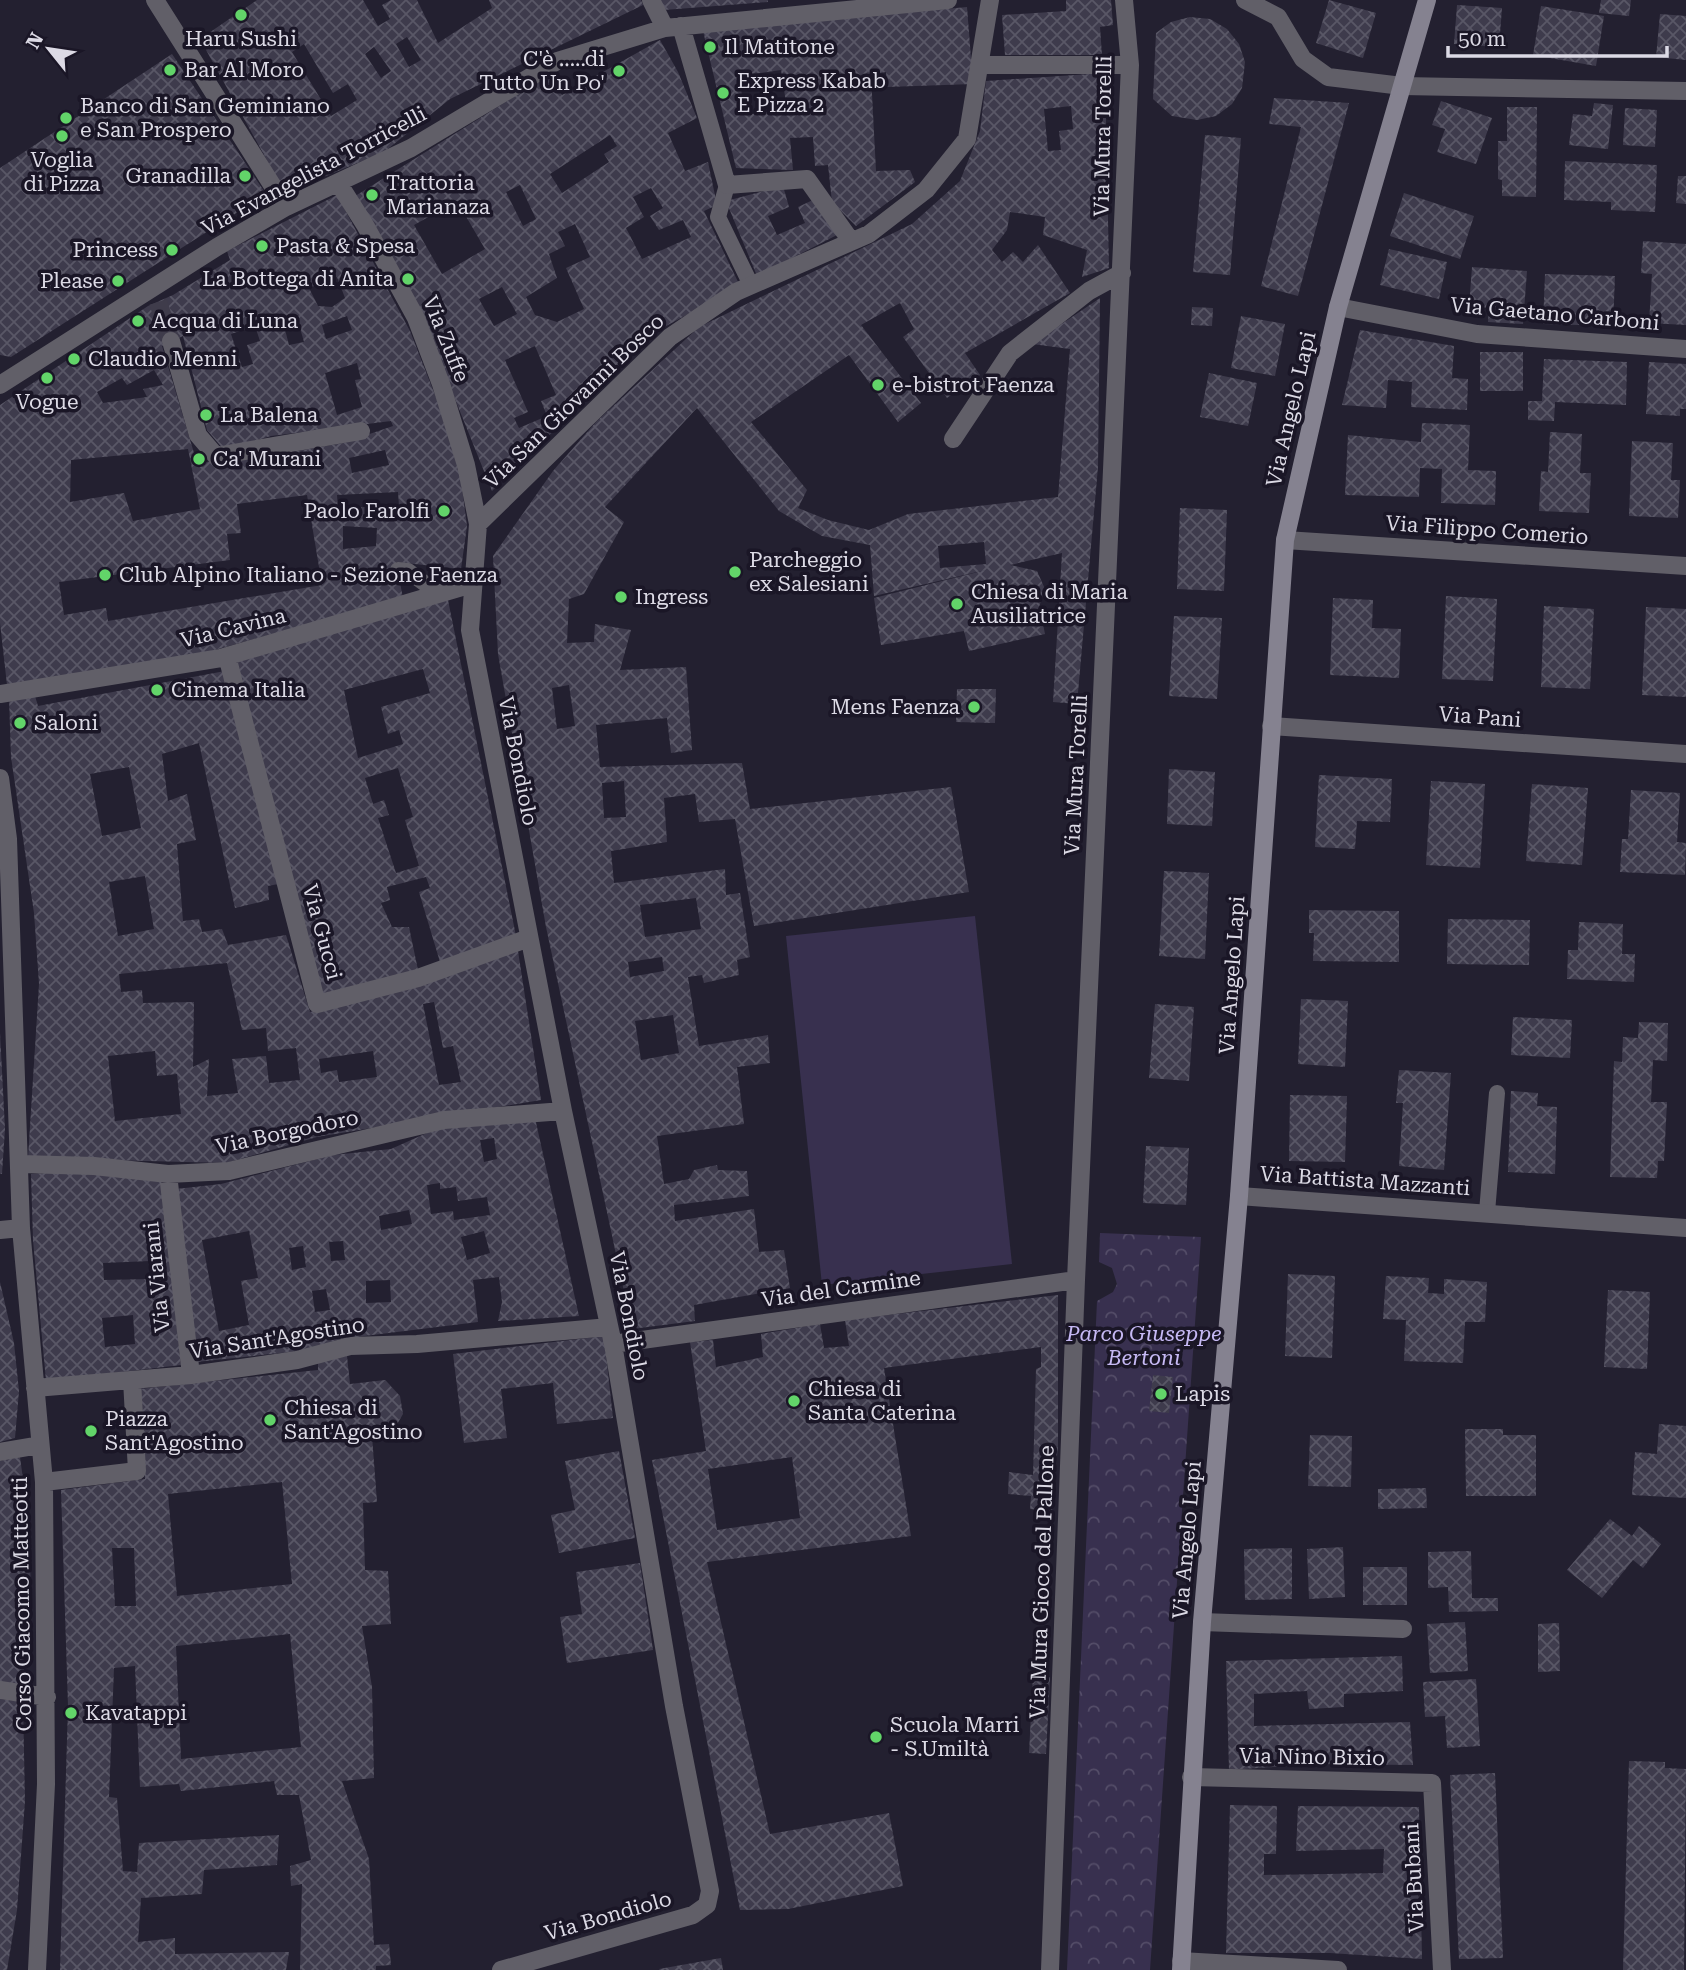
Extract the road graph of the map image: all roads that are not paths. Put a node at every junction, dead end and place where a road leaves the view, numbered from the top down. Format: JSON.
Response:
{"nodes":[{"id":1,"x":155,"y":0,"type":"edge"},
{"id":2,"x":651,"y":0,"type":"edge"},
{"id":3,"x":948,"y":0,"type":"edge"},
{"id":4,"x":990,"y":0,"type":"edge"},
{"id":5,"x":1124,"y":0,"type":"edge"},
{"id":6,"x":1245,"y":0,"type":"edge"},
{"id":7,"x":1427,"y":0,"type":"edge"},
{"id":8,"x":673,"y":27,"type":"junction"},
{"id":9,"x":980,"y":65,"type":"junction"},
{"id":10,"x":1129,"y":65,"type":"junction"},
{"id":11,"x":1402,"y":86,"type":"junction"},
{"id":12,"x":1686,"y":91,"type":"edge"},
{"id":13,"x":339,"y":184,"type":"junction"},
{"id":14,"x":727,"y":185,"type":"junction"},
{"id":15,"x":286,"y":207,"type":"junction"},
{"id":16,"x":851,"y":241,"type":"junction"},
{"id":17,"x":1122,"y":273,"type":"junction"},
{"id":18,"x":751,"y":285,"type":"junction"},
{"id":19,"x":1338,"y":307,"type":"junction"},
{"id":20,"x":171,"y":341,"type":"tunnel mouth"},
{"id":21,"x":1686,"y":349,"type":"edge"},
{"id":22,"x":0,"y":385,"type":"edge"},
{"id":23,"x":361,"y":431,"type":"dead end"},
{"id":24,"x":953,"y":439,"type":"dead end"},
{"id":25,"x":478,"y":524,"type":"junction"},
{"id":26,"x":1285,"y":540,"type":"junction"},
{"id":27,"x":1686,"y":566,"type":"edge"},
{"id":28,"x":398,"y":570,"type":"dead end"},
{"id":29,"x":472,"y":584,"type":"junction"},
{"id":30,"x":439,"y":594,"type":"junction"},
{"id":31,"x":227,"y":656,"type":"junction"},
{"id":32,"x":0,"y":694,"type":"edge"},
{"id":33,"x":1271,"y":726,"type":"junction"},
{"id":34,"x":1686,"y":754,"type":"edge"},
{"id":35,"x":0,"y":778,"type":"edge"},
{"id":36,"x":529,"y":938,"type":"junction"},
{"id":37,"x":6,"y":951,"type":"edge"},
{"id":38,"x":1497,"y":1093,"type":"dead end"},
{"id":39,"x":563,"y":1111,"type":"junction"},
{"id":40,"x":20,"y":1164,"type":"junction"},
{"id":41,"x":168,"y":1174,"type":"junction"},
{"id":42,"x":1240,"y":1196,"type":"junction"},
{"id":43,"x":1487,"y":1212,"type":"junction"},
{"id":44,"x":22,"y":1228,"type":"junction"},
{"id":45,"x":1686,"y":1228,"type":"edge"},
{"id":46,"x":0,"y":1230,"type":"edge"},
{"id":47,"x":1076,"y":1280,"type":"junction"},
{"id":48,"x":611,"y":1336,"type":"junction"},
{"id":49,"x":191,"y":1375,"type":"junction"},
{"id":50,"x":132,"y":1380,"type":"junction"},
{"id":51,"x":35,"y":1388,"type":"junction"},
{"id":52,"x":40,"y":1445,"type":"junction"},
{"id":53,"x":0,"y":1452,"type":"edge"},
{"id":54,"x":44,"y":1482,"type":"junction"},
{"id":55,"x":1202,"y":1622,"type":"junction"},
{"id":56,"x":1403,"y":1629,"type":"dead end"},
{"id":57,"x":0,"y":1690,"type":"edge"},
{"id":58,"x":47,"y":1697,"type":"junction"},
{"id":59,"x":1191,"y":1777,"type":"junction"},
{"id":60,"x":1432,"y":1783,"type":"joint"},
{"id":61,"x":1181,"y":1965,"type":"edge"},
{"id":62,"x":37,"y":1970,"type":"edge"},
{"id":63,"x":501,"y":1970,"type":"edge"},
{"id":64,"x":1050,"y":1970,"type":"edge"},
{"id":65,"x":1338,"y":1970,"type":"edge"},
{"id":66,"x":1442,"y":1970,"type":"edge"}],
"edges":[{"from":1,"to":15,"type":"street"},
{"from":2,"to":8,"type":"street"},
{"from":3,"to":8,"type":"street","name":"Via Evangelista Torricelli"},
{"from":4,"to":9,"type":"street","name":"Via San Giovanni Bosco"},
{"from":5,"to":10,"type":"street","name":"Via Mura Torelli"},
{"from":6,"to":11,"type":"street"},
{"from":7,"to":11,"type":"street","name":"Via Angelo Lapi"},
{"from":8,"to":13,"type":"street","name":"Via Evangelista Torricelli"},
{"from":8,"to":14,"type":"street"},
{"from":9,"to":10,"type":"street"},
{"from":9,"to":16,"type":"street","name":"Via San Giovanni Bosco"},
{"from":10,"to":17,"type":"street","name":"Via Mura Torelli"},
{"from":11,"to":12,"type":"street"},
{"from":11,"to":19,"type":"street","name":"Via Angelo Lapi"},
{"from":13,"to":15,"type":"street","name":"Via Evangelista Torricelli"},
{"from":13,"to":25,"type":"street","name":"Via Zuffe"},
{"from":14,"to":16,"type":"street"},
{"from":14,"to":18,"type":"lane"},
{"from":15,"to":22,"type":"street","name":"Via Evangelista Torricelli"},
{"from":16,"to":18,"type":"street","name":"Via San Giovanni Bosco"},
{"from":17,"to":24,"type":"street"},
{"from":17,"to":47,"type":"street","name":"Via Mura Torelli"},
{"from":18,"to":25,"type":"street","name":"Via San Giovanni Bosco"},
{"from":19,"to":21,"type":"street","name":"Via Gaetano Carboni"},
{"from":19,"to":26,"type":"street","name":"Via Angelo Lapi"},
{"from":20,"to":23,"type":"street"},
{"from":25,"to":29,"type":"street","name":"Via Bondiolo"},
{"from":26,"to":27,"type":"street","name":"Via Filippo Comerio"},
{"from":26,"to":33,"type":"street","name":"Via Angelo Lapi"},
{"from":28,"to":30,"type":"lane"},
{"from":29,"to":30,"type":"street","name":"Via Cavina"},
{"from":29,"to":36,"type":"street","name":"Via Bondiolo"},
{"from":30,"to":31,"type":"street","name":"Via Cavina"},
{"from":31,"to":32,"type":"street","name":"Via Cavina"},
{"from":31,"to":36,"type":"street","name":"Via Gucci"},
{"from":33,"to":34,"type":"street","name":"Via Pani"},
{"from":33,"to":42,"type":"street","name":"Via Angelo Lapi"},
{"from":35,"to":37,"type":"street","name":"Corso Giacomo Matteotti"},
{"from":36,"to":39,"type":"street","name":"Via Bondiolo"},
{"from":37,"to":40,"type":"street","name":"Corso Giacomo Matteotti"},
{"from":38,"to":43,"type":"lane","name":"Via Battista Mazzanti"},
{"from":39,"to":41,"type":"street","name":"Via Borgodoro"},
{"from":39,"to":48,"type":"street","name":"Via Bondiolo"},
{"from":40,"to":41,"type":"street","name":"Via Borgodoro"},
{"from":40,"to":44,"type":"street","name":"Corso Giacomo Matteotti"},
{"from":41,"to":49,"type":"street","name":"Via Viarani"},
{"from":42,"to":43,"type":"street","name":"Via Battista Mazzanti"},
{"from":42,"to":55,"type":"street","name":"Via Angelo Lapi"},
{"from":43,"to":45,"type":"street","name":"Via Battista Mazzanti"},
{"from":44,"to":46,"type":"street"},
{"from":44,"to":51,"type":"street","name":"Corso Giacomo Matteotti"},
{"from":47,"to":48,"type":"street","name":"Via del Carmine"},
{"from":47,"to":64,"type":"street","name":"Via Mura Gioco del Pallone"},
{"from":48,"to":49,"type":"street","name":"Via Sant'Agostino"},
{"from":48,"to":63,"type":"street","name":"Via Bondiolo"},
{"from":49,"to":50,"type":"street","name":"Via Sant'Agostino"},
{"from":50,"to":51,"type":"street","name":"Via Sant'Agostino"},
{"from":50,"to":54,"type":"street"},
{"from":51,"to":52,"type":"street","name":"Corso Giacomo Matteotti"},
{"from":52,"to":53,"type":"street"},
{"from":52,"to":54,"type":"street","name":"Corso Giacomo Matteotti"},
{"from":54,"to":58,"type":"street","name":"Corso Giacomo Matteotti"},
{"from":55,"to":56,"type":"street"},
{"from":55,"to":59,"type":"street","name":"Via Angelo Lapi"},
{"from":57,"to":58,"type":"street"},
{"from":58,"to":62,"type":"street","name":"Corso Giacomo Matteotti"},
{"from":59,"to":60,"type":"street","name":"Via Nino Bixio"},
{"from":59,"to":61,"type":"street","name":"Via Angelo Lapi"},
{"from":60,"to":66,"type":"street","name":"Via Bubani"},
{"from":61,"to":65,"type":"street"}]}
